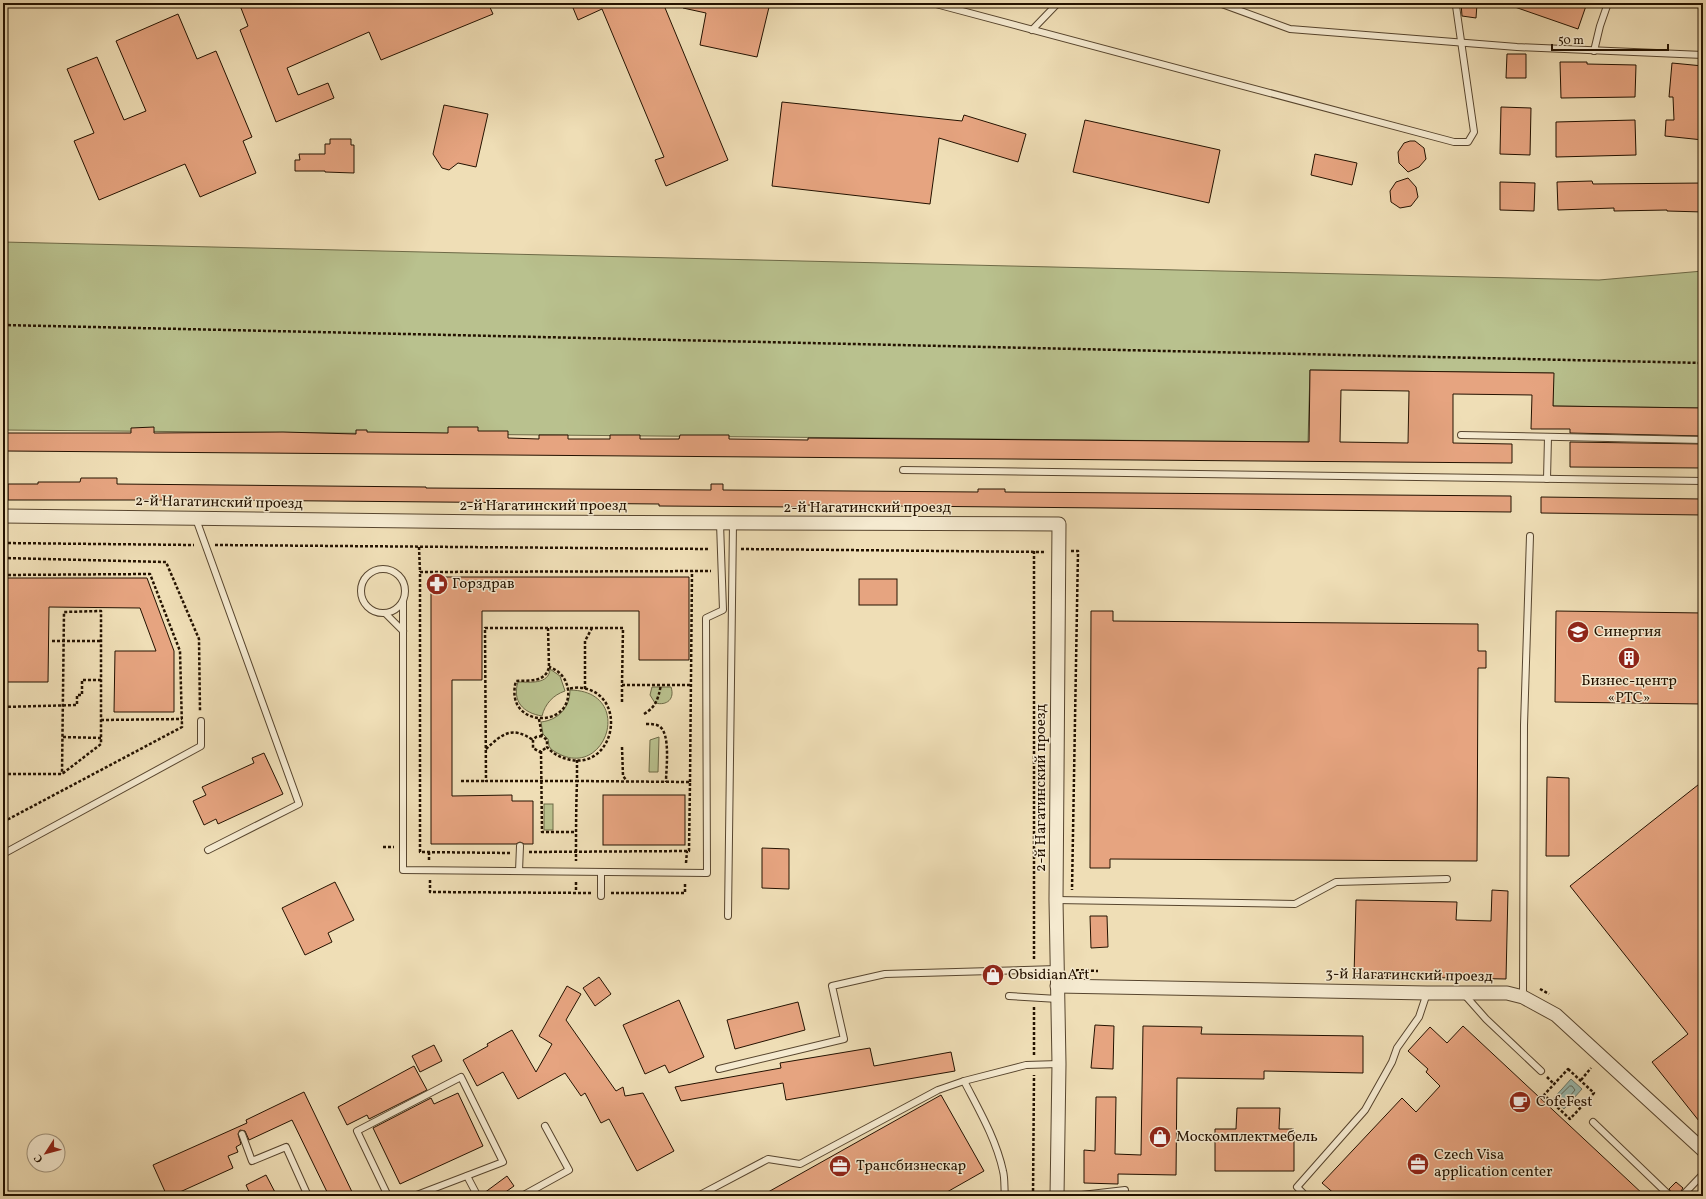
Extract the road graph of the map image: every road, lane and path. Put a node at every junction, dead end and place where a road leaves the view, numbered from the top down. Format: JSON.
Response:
{"nodes":[{"id":1,"x":932,"y":3,"type":"edge"},
{"id":2,"x":1058,"y":3,"type":"edge"},
{"id":3,"x":1220,"y":3,"type":"edge"},
{"id":4,"x":1608,"y":3,"type":"edge"},
{"id":5,"x":1456,"y":6,"type":"dead end"},
{"id":6,"x":1032,"y":30,"type":"junction"},
{"id":7,"x":1461,"y":42,"type":"junction"},
{"id":8,"x":1594,"y":50,"type":"junction"},
{"id":9,"x":1703,"y":55,"type":"edge"},
{"id":10,"x":3,"y":325,"type":"edge"},
{"id":11,"x":1703,"y":363,"type":"edge"},
{"id":12,"x":1461,"y":435,"type":"dead end"},
{"id":13,"x":1548,"y":437,"type":"junction"},
{"id":14,"x":1703,"y":440,"type":"edge"},
{"id":15,"x":904,"y":470,"type":"dead end"},
{"id":16,"x":1547,"y":478,"type":"junction"},
{"id":17,"x":1703,"y":481,"type":"edge"},
{"id":18,"x":3,"y":516,"type":"edge"},
{"id":19,"x":196,"y":519,"type":"junction"},
{"id":20,"x":720,"y":523,"type":"junction"},
{"id":21,"x":734,"y":523,"type":"junction"},
{"id":22,"x":1530,"y":536,"type":"dead end"},
{"id":23,"x":3,"y":544,"type":"edge"},
{"id":24,"x":205,"y":545,"type":"junction"},
{"id":25,"x":419,"y":547,"type":"junction"},
{"id":26,"x":721,"y":549,"type":"junction"},
{"id":27,"x":733,"y":549,"type":"junction"},
{"id":28,"x":1034,"y":551,"type":"junction"},
{"id":29,"x":1059,"y":552,"type":"junction"},
{"id":30,"x":3,"y":558,"type":"edge"},
{"id":31,"x":722,"y":570,"type":"junction"},
{"id":32,"x":692,"y":571,"type":"junction"},
{"id":33,"x":420,"y":572,"type":"junction"},
{"id":34,"x":3,"y":575,"type":"edge"},
{"id":35,"x":403,"y":602,"type":"junction"},
{"id":36,"x":386,"y":614,"type":"junction"},
{"id":37,"x":548,"y":628,"type":"junction"},
{"id":38,"x":592,"y":628,"type":"junction"},
{"id":39,"x":403,"y":631,"type":"junction"},
{"id":40,"x":52,"y":641,"type":"dead end"},
{"id":41,"x":64,"y":641,"type":"junction"},
{"id":42,"x":101,"y":641,"type":"junction"},
{"id":43,"x":549,"y":666,"type":"junction"},
{"id":44,"x":101,"y":680,"type":"junction"},
{"id":45,"x":622,"y":685,"type":"junction"},
{"id":46,"x":662,"y":685,"type":"junction"},
{"id":47,"x":691,"y":685,"type":"junction"},
{"id":48,"x":568,"y":689,"type":"junction"},
{"id":49,"x":585,"y":689,"type":"junction"},
{"id":50,"x":622,"y":702,"type":"dead end"},
{"id":51,"x":63,"y":706,"type":"junction"},
{"id":52,"x":3,"y":707,"type":"edge"},
{"id":53,"x":644,"y":714,"type":"dead end"},
{"id":54,"x":182,"y":719,"type":"junction"},
{"id":55,"x":539,"y":719,"type":"junction"},
{"id":56,"x":101,"y":720,"type":"junction"},
{"id":57,"x":201,"y":722,"type":"joint"},
{"id":58,"x":646,"y":724,"type":"dead end"},
{"id":59,"x":542,"y":736,"type":"junction"},
{"id":60,"x":63,"y":737,"type":"junction"},
{"id":61,"x":101,"y":738,"type":"junction"},
{"id":62,"x":533,"y":740,"type":"junction"},
{"id":63,"x":547,"y":747,"type":"junction"},
{"id":64,"x":622,"y":747,"type":"dead end"},
{"id":65,"x":486,"y":748,"type":"junction"},
{"id":66,"x":542,"y":751,"type":"junction"},
{"id":67,"x":577,"y":760,"type":"junction"},
{"id":68,"x":3,"y":774,"type":"edge"},
{"id":69,"x":62,"y":774,"type":"junction"},
{"id":70,"x":461,"y":781,"type":"dead end"},
{"id":71,"x":486,"y":781,"type":"junction"},
{"id":72,"x":543,"y":781,"type":"junction"},
{"id":73,"x":576,"y":781,"type":"junction"},
{"id":74,"x":627,"y":782,"type":"junction"},
{"id":75,"x":666,"y":782,"type":"junction"},
{"id":76,"x":690,"y":782,"type":"junction"},
{"id":77,"x":3,"y":822,"type":"edge"},
{"id":78,"x":576,"y":832,"type":"junction"},
{"id":79,"x":519,"y":849,"type":"junction"},
{"id":80,"x":208,"y":850,"type":"dead end"},
{"id":81,"x":686,"y":851,"type":"junction"},
{"id":82,"x":429,"y":852,"type":"junction"},
{"id":83,"x":576,"y":852,"type":"junction"},
{"id":84,"x":3,"y":854,"type":"edge"},
{"id":85,"x":430,"y":870,"type":"junction"},
{"id":86,"x":519,"y":871,"type":"junction"},
{"id":87,"x":576,"y":872,"type":"junction"},
{"id":88,"x":600,"y":872,"type":"junction"},
{"id":89,"x":686,"y":873,"type":"junction"},
{"id":90,"x":1446,"y":879,"type":"dead end"},
{"id":91,"x":576,"y":892,"type":"junction"},
{"id":92,"x":601,"y":894,"type":"junction"},
{"id":93,"x":1056,"y":900,"type":"junction"},
{"id":94,"x":1072,"y":900,"type":"junction"},
{"id":95,"x":728,"y":916,"type":"dead end"},
{"id":96,"x":1071,"y":962,"type":"dead end"},
{"id":97,"x":1057,"y":969,"type":"junction"},
{"id":98,"x":1034,"y":970,"type":"junction"},
{"id":99,"x":1071,"y":970,"type":"dead end"},
{"id":100,"x":1462,"y":992,"type":"junction"},
{"id":101,"x":1058,"y":993,"type":"junction"},
{"id":102,"x":1427,"y":993,"type":"junction"},
{"id":103,"x":1009,"y":996,"type":"dead end"},
{"id":104,"x":1523,"y":997,"type":"junction"},
{"id":105,"x":1034,"y":998,"type":"junction"},
{"id":106,"x":1058,"y":1064,"type":"junction"},
{"id":107,"x":1034,"y":1065,"type":"junction"},
{"id":108,"x":1591,"y":1068,"type":"dead end"},
{"id":109,"x":719,"y":1069,"type":"dead end"},
{"id":110,"x":1541,"y":1071,"type":"dead end"},
{"id":111,"x":1581,"y":1080,"type":"junction"},
{"id":112,"x":964,"y":1081,"type":"junction"},
{"id":113,"x":1593,"y":1122,"type":"dead end"},
{"id":114,"x":545,"y":1126,"type":"dead end"},
{"id":115,"x":242,"y":1134,"type":"dead end"},
{"id":116,"x":1703,"y":1150,"type":"edge"},
{"id":117,"x":1703,"y":1174,"type":"edge"},
{"id":118,"x":467,"y":1176,"type":"junction"},
{"id":119,"x":1125,"y":1190,"type":"dead end"},
{"id":120,"x":308,"y":1196,"type":"edge"},
{"id":121,"x":388,"y":1196,"type":"edge"},
{"id":122,"x":414,"y":1196,"type":"edge"},
{"id":123,"x":475,"y":1196,"type":"edge"},
{"id":124,"x":522,"y":1196,"type":"edge"},
{"id":125,"x":698,"y":1196,"type":"edge"},
{"id":126,"x":1005,"y":1196,"type":"edge"},
{"id":127,"x":1033,"y":1196,"type":"edge"},
{"id":128,"x":1057,"y":1196,"type":"edge"},
{"id":129,"x":1073,"y":1196,"type":"edge"},
{"id":130,"x":1306,"y":1196,"type":"edge"},
{"id":131,"x":1670,"y":1196,"type":"edge"},
{"id":132,"x":1682,"y":1196,"type":"edge"}],
"edges":[{"from":1,"to":6,"type":"lane"},
{"from":2,"to":6,"type":"lane"},
{"from":3,"to":7,"type":"lane"},
{"from":4,"to":8,"type":"lane"},
{"from":5,"to":7,"type":"lane"},
{"from":6,"to":7,"type":"lane"},
{"from":7,"to":8,"type":"lane"},
{"from":8,"to":9,"type":"lane"},
{"from":10,"to":11,"type":"path"},
{"from":12,"to":13,"type":"lane"},
{"from":13,"to":14,"type":"lane"},
{"from":13,"to":16,"type":"lane"},
{"from":15,"to":16,"type":"lane"},
{"from":16,"to":17,"type":"lane"},
{"from":18,"to":19,"type":"street","name":"2-й Нагатинский проезд"},
{"from":19,"to":20,"type":"street","name":"2-й Нагатинский проезд"},
{"from":19,"to":24,"type":"lane"},
{"from":20,"to":21,"type":"street","name":"2-й Нагатинский проезд"},
{"from":20,"to":26,"type":"lane"},
{"from":21,"to":27,"type":"lane"},
{"from":21,"to":29,"type":"street","name":"2-й Нагатинский проезд"},
{"from":22,"to":104,"type":"lane"},
{"from":23,"to":24,"type":"path"},
{"from":24,"to":25,"type":"path"},
{"from":24,"to":80,"type":"lane"},
{"from":25,"to":26,"type":"path"},
{"from":25,"to":33,"type":"path"},
{"from":26,"to":31,"type":"lane"},
{"from":27,"to":28,"type":"path"},
{"from":27,"to":95,"type":"lane"},
{"from":28,"to":29,"type":"path"},
{"from":28,"to":98,"type":"path"},
{"from":29,"to":93,"type":"street","name":"2-й Нагатинский проезд"},
{"from":29,"to":94,"type":"path"},
{"from":30,"to":57,"type":"path"},
{"from":31,"to":32,"type":"path"},
{"from":31,"to":89,"type":"lane"},
{"from":32,"to":33,"type":"path"},
{"from":32,"to":47,"type":"path"},
{"from":33,"to":82,"type":"path"},
{"from":34,"to":54,"type":"path"},
{"from":35,"to":36,"type":"lane"},
{"from":35,"to":36,"type":"lane"},
{"from":35,"to":39,"type":"lane"},
{"from":36,"to":39,"type":"lane"},
{"from":37,"to":38,"type":"path"},
{"from":37,"to":43,"type":"path"},
{"from":37,"to":65,"type":"path"},
{"from":38,"to":45,"type":"path"},
{"from":38,"to":49,"type":"path"},
{"from":39,"to":85,"type":"lane"},
{"from":40,"to":41,"type":"path"},
{"from":41,"to":42,"type":"path"},
{"from":41,"to":42,"type":"path"},
{"from":41,"to":51,"type":"path"},
{"from":42,"to":44,"type":"path"},
{"from":43,"to":48,"type":"path"},
{"from":43,"to":55,"type":"path"},
{"from":44,"to":51,"type":"path"},
{"from":44,"to":56,"type":"path"},
{"from":45,"to":46,"type":"path"},
{"from":45,"to":50,"type":"path"},
{"from":46,"to":47,"type":"path"},
{"from":46,"to":53,"type":"path"},
{"from":47,"to":76,"type":"path"},
{"from":48,"to":49,"type":"path"},
{"from":48,"to":55,"type":"path"},
{"from":49,"to":67,"type":"path"},
{"from":51,"to":52,"type":"path"},
{"from":51,"to":60,"type":"path"},
{"from":54,"to":56,"type":"path"},
{"from":54,"to":77,"type":"path"},
{"from":55,"to":59,"type":"path"},
{"from":56,"to":61,"type":"path"},
{"from":57,"to":84,"type":"lane"},
{"from":58,"to":75,"type":"path"},
{"from":59,"to":62,"type":"path"},
{"from":59,"to":63,"type":"path"},
{"from":60,"to":61,"type":"path"},
{"from":60,"to":69,"type":"path"},
{"from":61,"to":69,"type":"path"},
{"from":62,"to":65,"type":"path"},
{"from":62,"to":66,"type":"path"},
{"from":63,"to":66,"type":"path"},
{"from":63,"to":67,"type":"path"},
{"from":64,"to":74,"type":"path"},
{"from":65,"to":71,"type":"path"},
{"from":66,"to":72,"type":"path"},
{"from":67,"to":73,"type":"path"},
{"from":68,"to":69,"type":"path"},
{"from":70,"to":71,"type":"path"},
{"from":71,"to":72,"type":"path"},
{"from":72,"to":73,"type":"path"},
{"from":72,"to":78,"type":"path"},
{"from":73,"to":74,"type":"path"},
{"from":73,"to":78,"type":"path"},
{"from":74,"to":75,"type":"path"},
{"from":75,"to":76,"type":"path"},
{"from":76,"to":81,"type":"path"},
{"from":78,"to":83,"type":"path"},
{"from":79,"to":82,"type":"path"},
{"from":79,"to":83,"type":"path"},
{"from":79,"to":86,"type":"lane"},
{"from":81,"to":83,"type":"path"},
{"from":81,"to":89,"type":"path"},
{"from":82,"to":85,"type":"path"},
{"from":83,"to":87,"type":"path"},
{"from":85,"to":86,"type":"lane"},
{"from":85,"to":91,"type":"path"},
{"from":86,"to":87,"type":"lane"},
{"from":87,"to":88,"type":"lane"},
{"from":87,"to":91,"type":"path"},
{"from":88,"to":89,"type":"lane"},
{"from":88,"to":92,"type":"lane"},
{"from":89,"to":92,"type":"path"},
{"from":90,"to":94,"type":"lane"},
{"from":91,"to":92,"type":"path"},
{"from":93,"to":94,"type":"lane"},
{"from":93,"to":97,"type":"street","name":"2-й Нагатинский проезд"},
{"from":96,"to":99,"type":"path"},
{"from":97,"to":98,"type":"lane"},
{"from":97,"to":101,"type":"street","name":"2-й Нагатинский проезд"},
{"from":98,"to":109,"type":"lane"},
{"from":100,"to":102,"type":"street","name":"3-й Нагатинский проезд"},
{"from":100,"to":104,"type":"street","name":"3-й Нагатинский проезд"},
{"from":100,"to":110,"type":"lane"},
{"from":101,"to":102,"type":"street","name":"3-й Нагатинский проезд"},
{"from":101,"to":105,"type":"lane"},
{"from":101,"to":106,"type":"street","name":"2-й Нагатинский проезд"},
{"from":102,"to":130,"type":"lane"},
{"from":103,"to":105,"type":"lane"},
{"from":104,"to":116,"type":"street","name":"3-й Нагатинский проезд"},
{"from":105,"to":107,"type":"path"},
{"from":106,"to":107,"type":"lane"},
{"from":106,"to":128,"type":"street","name":"2-й Нагатинский проезд"},
{"from":107,"to":112,"type":"lane"},
{"from":107,"to":127,"type":"path"},
{"from":108,"to":111,"type":"path"},
{"from":111,"to":111,"type":"path"},
{"from":112,"to":125,"type":"lane"},
{"from":112,"to":126,"type":"lane"},
{"from":113,"to":131,"type":"lane"},
{"from":114,"to":124,"type":"lane"},
{"from":115,"to":120,"type":"lane"},
{"from":117,"to":132,"type":"lane"},
{"from":118,"to":121,"type":"lane"},
{"from":118,"to":122,"type":"lane"},
{"from":118,"to":123,"type":"lane"},
{"from":119,"to":129,"type":"lane"}]}
